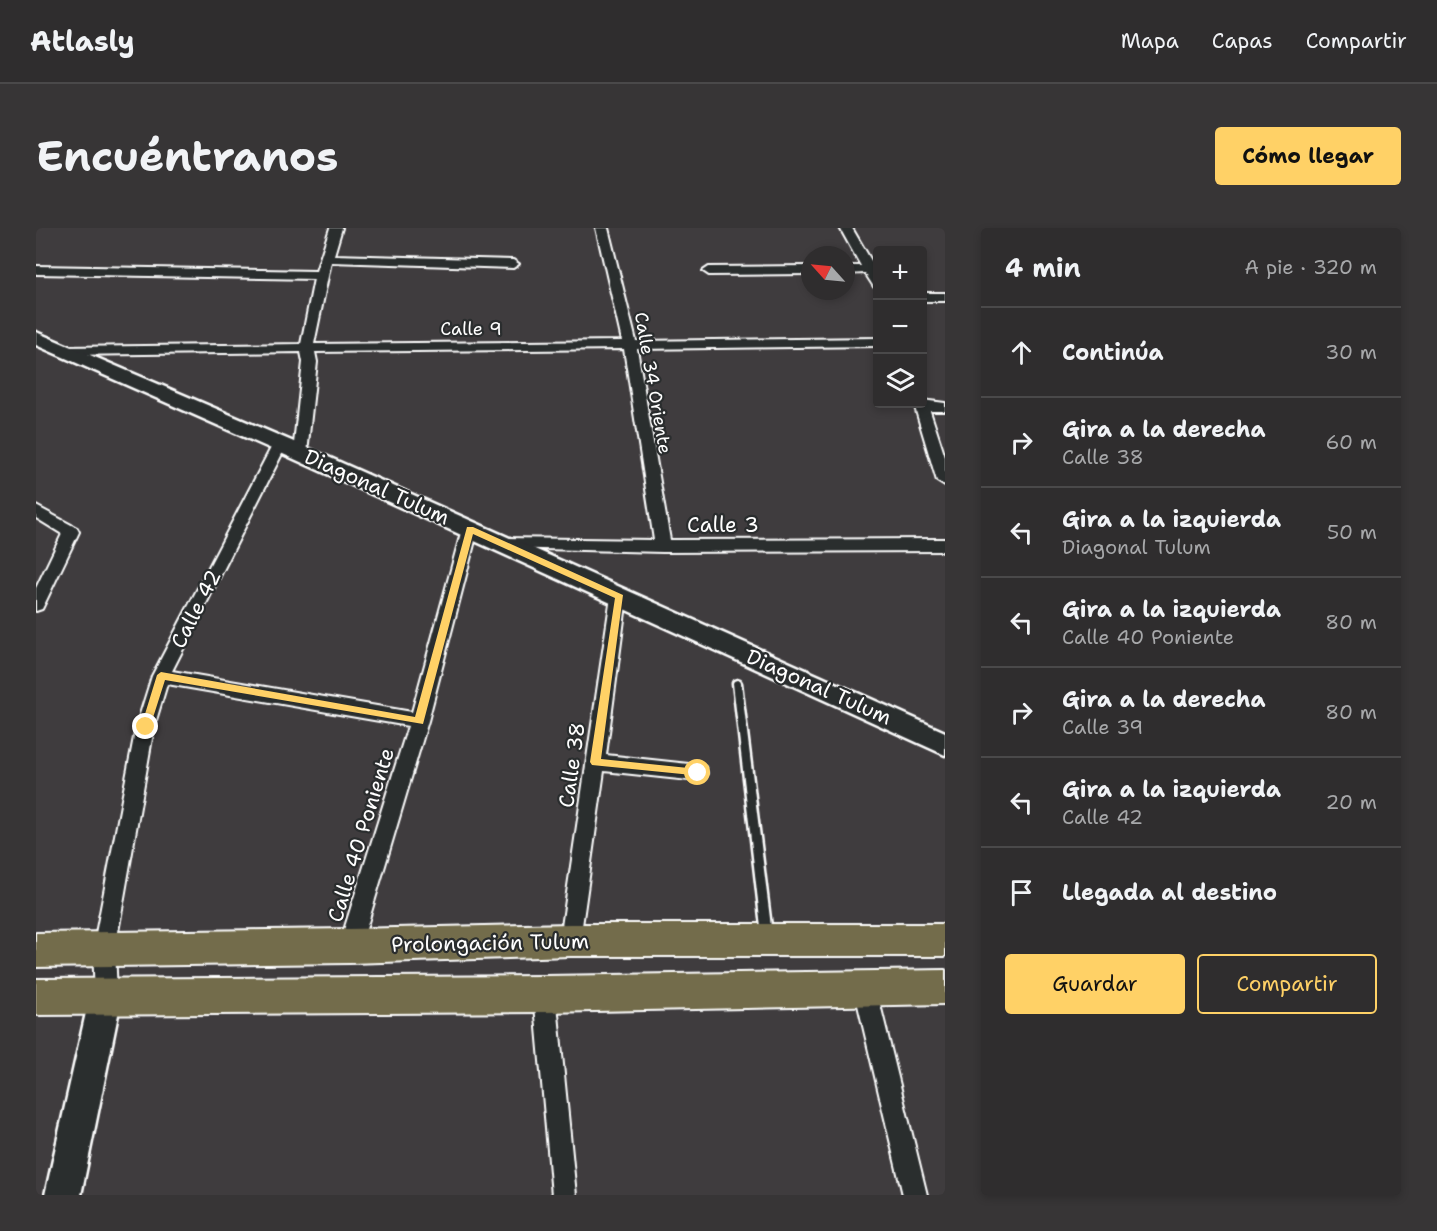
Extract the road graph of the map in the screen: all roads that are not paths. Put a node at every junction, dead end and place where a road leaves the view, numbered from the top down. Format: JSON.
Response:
{"nodes":[{"id":1,"x":336,"y":228,"type":"edge"},
{"id":2,"x":602,"y":228,"type":"edge"},
{"id":3,"x":846,"y":228,"type":"edge"},
{"id":4,"x":327,"y":258,"type":"junction"},
{"id":5,"x":513,"y":264,"type":"dead end"},
{"id":6,"x":36,"y":270,"type":"edge"},
{"id":7,"x":801,"y":270,"type":"edge"},
{"id":8,"x":855,"y":270,"type":"edge"},
{"id":9,"x":870,"y":270,"type":"junction"},
{"id":10,"x":709,"y":272,"type":"dead end"},
{"id":11,"x":321,"y":275,"type":"junction"},
{"id":12,"x":873,"y":275,"type":"edge"},
{"id":13,"x":927,"y":297,"type":"edge"},
{"id":14,"x":945,"y":297,"type":"edge"},
{"id":15,"x":36,"y":338,"type":"edge"},
{"id":16,"x":873,"y":342,"type":"edge"},
{"id":17,"x":630,"y":345,"type":"junction"},
{"id":18,"x":307,"y":348,"type":"junction"},
{"id":19,"x":65,"y":351,"type":"junction"},
{"id":20,"x":927,"y":405,"type":"edge"},
{"id":21,"x":945,"y":407,"type":"edge"},
{"id":22,"x":923,"y":408,"type":"edge"},
{"id":23,"x":290,"y":448,"type":"junction"},
{"id":24,"x":945,"y":481,"type":"edge"},
{"id":25,"x":36,"y":511,"type":"edge"},
{"id":26,"x":470,"y":529,"type":"junction"},
{"id":27,"x":502,"y":544,"type":"junction"},
{"id":28,"x":945,"y":545,"type":"edge"},
{"id":29,"x":663,"y":546,"type":"junction"},
{"id":30,"x":619,"y":597,"type":"junction"},
{"id":31,"x":36,"y":605,"type":"edge"},
{"id":32,"x":161,"y":675,"type":"junction"},
{"id":33,"x":737,"y":683,"type":"dead end"},
{"id":34,"x":419,"y":721,"type":"junction"},
{"id":35,"x":945,"y":744,"type":"edge"},
{"id":36,"x":596,"y":762,"type":"junction"},
{"id":37,"x":698,"y":773,"type":"dead end"},
{"id":38,"x":570,"y":940,"type":"junction"},
{"id":39,"x":945,"y":940,"type":"edge"},
{"id":40,"x":768,"y":941,"type":"junction"},
{"id":41,"x":351,"y":946,"type":"junction"},
{"id":42,"x":104,"y":949,"type":"junction"},
{"id":43,"x":36,"y":950,"type":"edge"},
{"id":44,"x":945,"y":987,"type":"edge"},
{"id":45,"x":865,"y":988,"type":"junction"},
{"id":46,"x":545,"y":994,"type":"junction"},
{"id":47,"x":106,"y":995,"type":"junction"},
{"id":48,"x":36,"y":997,"type":"edge"},
{"id":49,"x":63,"y":1195,"type":"edge"},
{"id":50,"x":564,"y":1195,"type":"edge"},
{"id":51,"x":915,"y":1195,"type":"edge"}],
"edges":[{"from":1,"to":4,"type":"street","name":"Calle 42"},
{"from":2,"to":17,"type":"street","name":"Calle 34 Oriente"},
{"from":3,"to":9,"type":"street"},
{"from":4,"to":5,"type":"street"},
{"from":4,"to":11,"type":"street","name":"Calle 42"},
{"from":6,"to":11,"type":"street"},
{"from":7,"to":10,"type":"street"},
{"from":8,"to":9,"type":"street"},
{"from":9,"to":12,"type":"street"},
{"from":11,"to":18,"type":"street","name":"Calle 42"},
{"from":13,"to":14,"type":"street"},
{"from":15,"to":19,"type":"main road","name":"Diagonal Tulum"},
{"from":16,"to":17,"type":"street","name":"Calle 9"},
{"from":17,"to":18,"type":"street","name":"Calle 9"},
{"from":17,"to":29,"type":"street","name":"Calle 34 Oriente"},
{"from":18,"to":19,"type":"street","name":"Calle 9"},
{"from":18,"to":23,"type":"street","name":"Calle 42"},
{"from":19,"to":23,"type":"main road","name":"Diagonal Tulum"},
{"from":20,"to":21,"type":"street"},
{"from":22,"to":24,"type":"street"},
{"from":23,"to":26,"type":"main road","name":"Diagonal Tulum"},
{"from":23,"to":32,"type":"street","name":"Calle 42"},
{"from":25,"to":31,"type":"street"},
{"from":26,"to":27,"type":"main road","name":"Diagonal Tulum"},
{"from":26,"to":34,"type":"street","name":"Calle 40 Poniente"},
{"from":27,"to":29,"type":"street","name":"Calle 3"},
{"from":27,"to":30,"type":"main road","name":"Diagonal Tulum"},
{"from":28,"to":29,"type":"street","name":"Calle 3"},
{"from":30,"to":35,"type":"main road","name":"Diagonal Tulum"},
{"from":30,"to":36,"type":"street","name":"Calle 38"},
{"from":32,"to":34,"type":"street"},
{"from":32,"to":42,"type":"street","name":"Calle 42"},
{"from":33,"to":40,"type":"lane"},
{"from":34,"to":41,"type":"street","name":"Calle 40 Poniente"},
{"from":36,"to":37,"type":"street"},
{"from":36,"to":38,"type":"street","name":"Calle 38"},
{"from":38,"to":40,"type":"main road","name":"Prolongación Tulum"},
{"from":38,"to":41,"type":"main road","name":"Prolongación Tulum"},
{"from":39,"to":40,"type":"main road","name":"Prolongación Tulum"},
{"from":41,"to":42,"type":"main road","name":"Prolongación Tulum"},
{"from":42,"to":43,"type":"main road","name":"Prolongación Tulum"},
{"from":42,"to":47,"type":"street","name":"Calle 42"},
{"from":44,"to":45,"type":"main road"},
{"from":45,"to":46,"type":"main road"},
{"from":45,"to":51,"type":"street"},
{"from":46,"to":47,"type":"main road"},
{"from":46,"to":50,"type":"street"},
{"from":47,"to":48,"type":"main road"},
{"from":47,"to":49,"type":"main road"}]}
